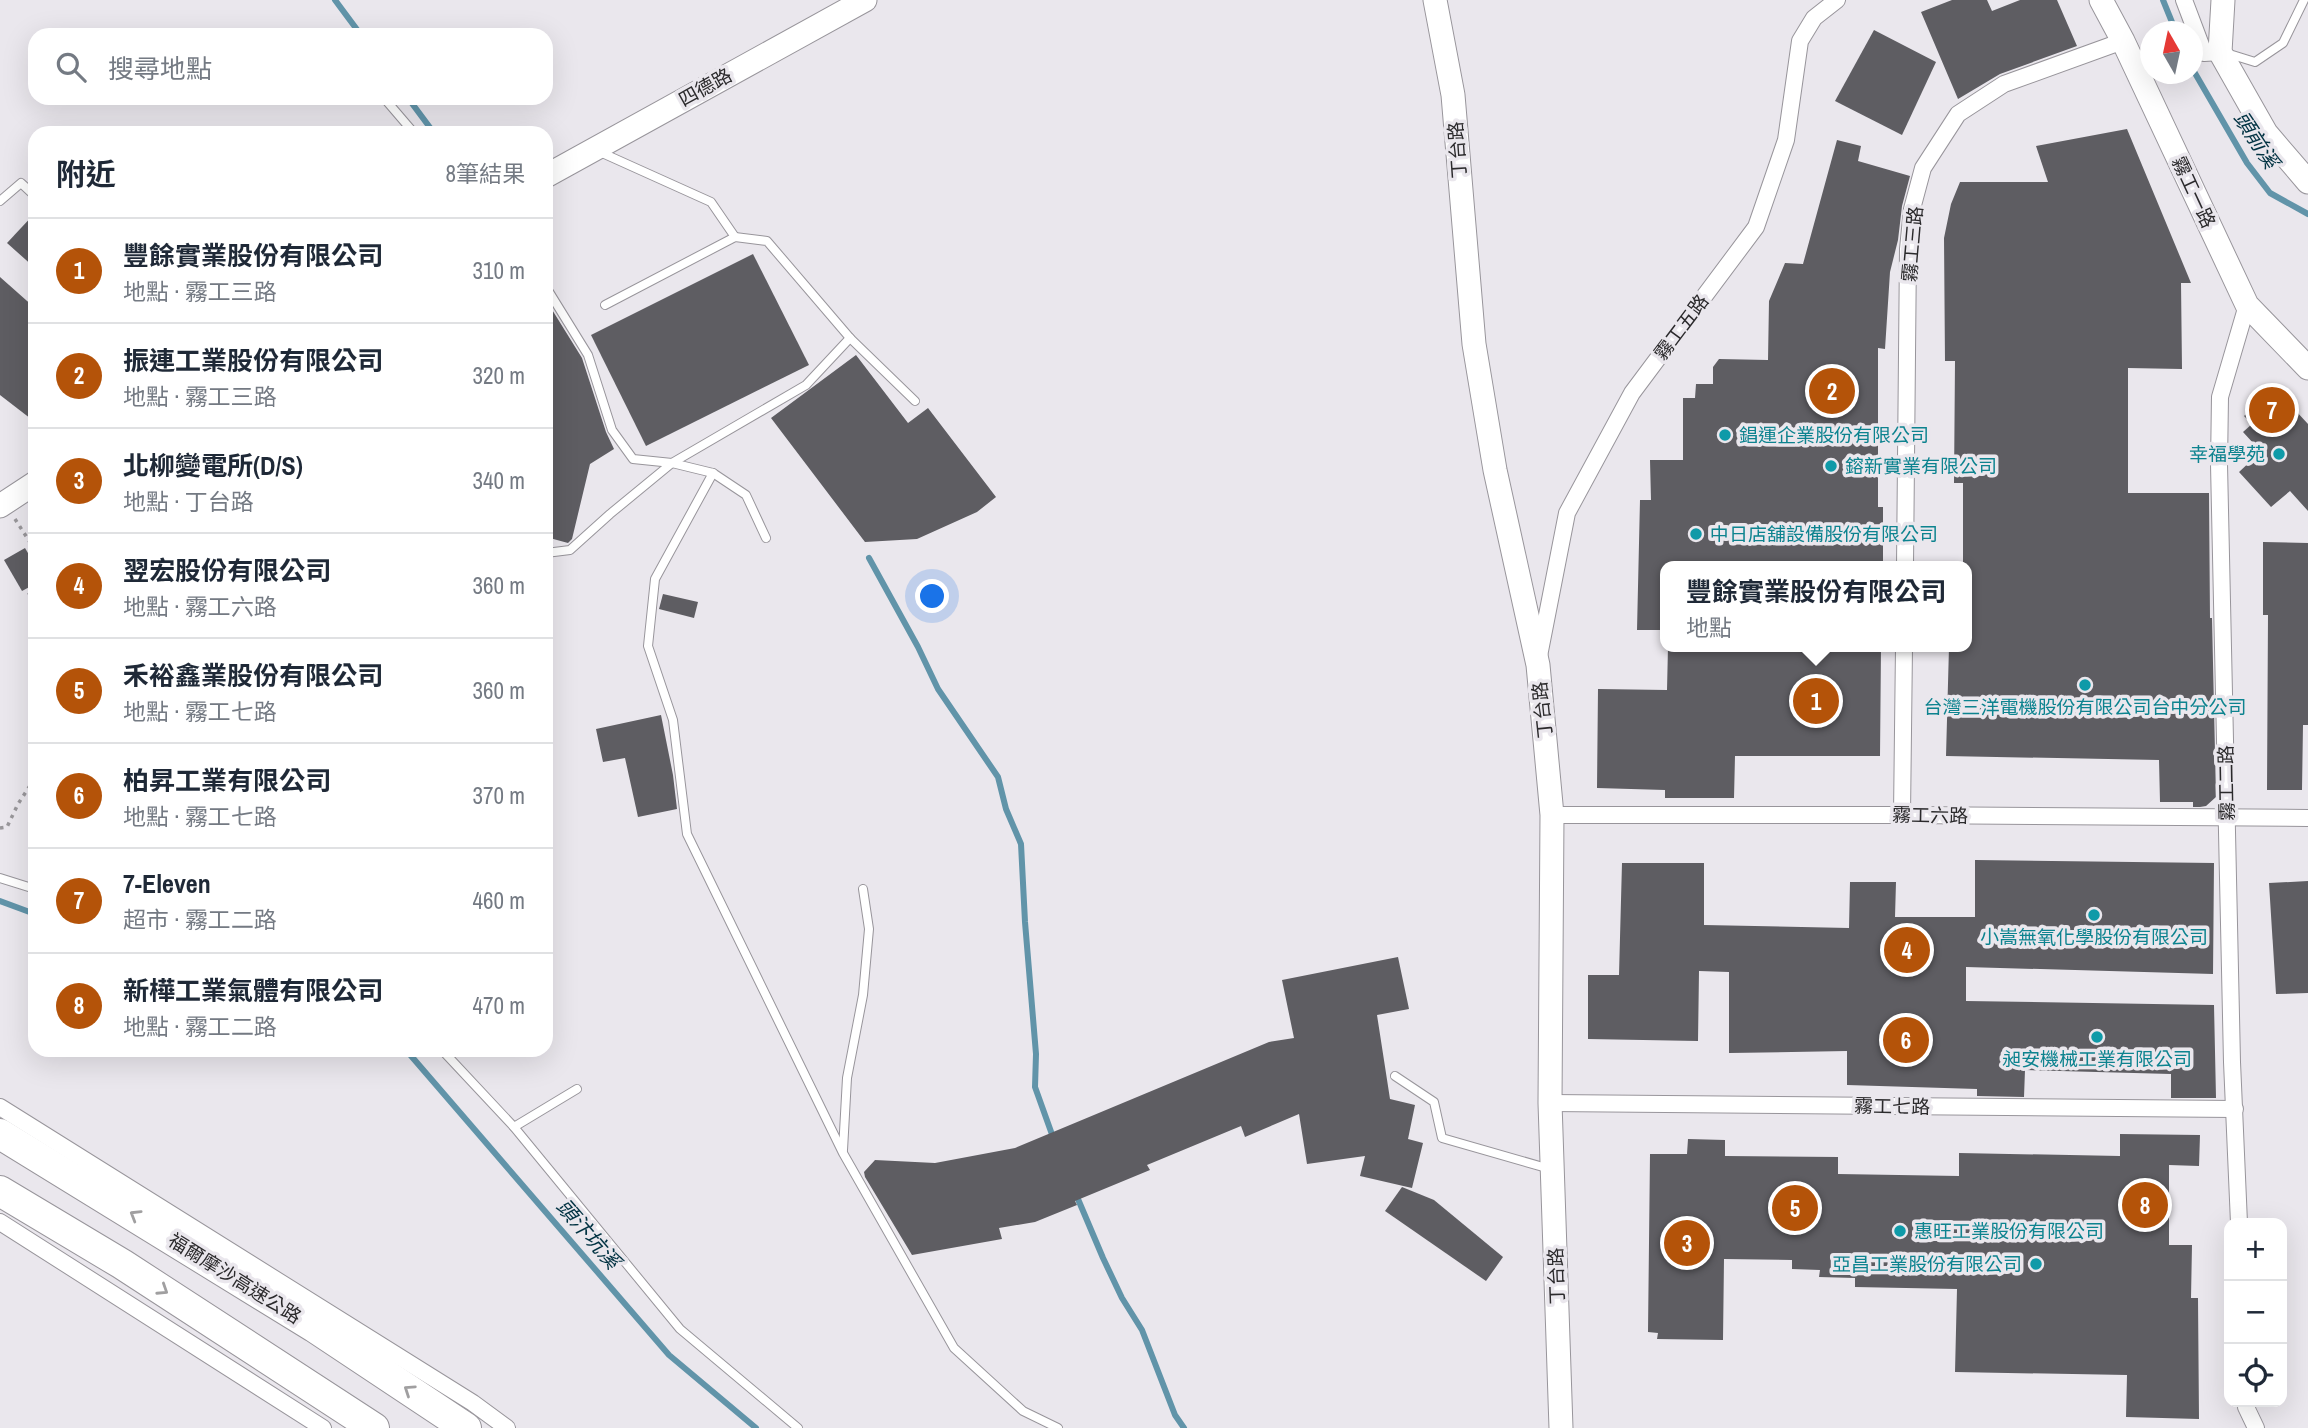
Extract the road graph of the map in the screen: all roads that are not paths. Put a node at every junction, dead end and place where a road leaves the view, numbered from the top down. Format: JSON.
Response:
{"nodes":[{"id":1,"x":865,"y":0,"type":"edge"},
{"id":2,"x":1435,"y":0,"type":"edge"},
{"id":3,"x":1836,"y":0,"type":"edge"},
{"id":4,"x":2101,"y":0,"type":"edge"},
{"id":5,"x":2184,"y":0,"type":"edge"},
{"id":6,"x":2223,"y":0,"type":"edge"},
{"id":7,"x":2304,"y":0,"type":"edge"},
{"id":8,"x":2123,"y":41,"type":"junction"},
{"id":9,"x":2220,"y":52,"type":"junction"},
{"id":10,"x":390,"y":105,"type":"edge"},
{"id":11,"x":408,"y":126,"type":"edge"},
{"id":12,"x":594,"y":149,"type":"junction"},
{"id":13,"x":553,"y":172,"type":"edge"},
{"id":14,"x":2308,"y":182,"type":"edge"},
{"id":15,"x":28,"y":190,"type":"edge"},
{"id":16,"x":0,"y":201,"type":"edge"},
{"id":17,"x":735,"y":237,"type":"junction"},
{"id":18,"x":553,"y":298,"type":"edge"},
{"id":19,"x":605,"y":305,"type":"dead end"},
{"id":20,"x":2247,"y":305,"type":"junction"},
{"id":21,"x":850,"y":338,"type":"junction"},
{"id":22,"x":2308,"y":368,"type":"edge"},
{"id":23,"x":915,"y":401,"type":"dead end"},
{"id":24,"x":672,"y":463,"type":"junction"},
{"id":25,"x":712,"y":473,"type":"junction"},
{"id":26,"x":28,"y":488,"type":"edge"},
{"id":27,"x":3,"y":504,"type":"edge"},
{"id":28,"x":766,"y":538,"type":"dead end"},
{"id":29,"x":553,"y":552,"type":"edge"},
{"id":30,"x":1905,"y":561,"type":"edge"},
{"id":31,"x":1903,"y":652,"type":"edge"},
{"id":32,"x":1538,"y":665,"type":"junction"},
{"id":33,"x":1902,"y":814,"type":"junction"},
{"id":34,"x":1552,"y":815,"type":"junction"},
{"id":35,"x":2227,"y":818,"type":"junction"},
{"id":36,"x":2308,"y":818,"type":"edge"},
{"id":37,"x":0,"y":878,"type":"edge"},
{"id":38,"x":28,"y":887,"type":"edge"},
{"id":39,"x":863,"y":890,"type":"dead end"},
{"id":40,"x":449,"y":1057,"type":"edge"},
{"id":41,"x":1395,"y":1076,"type":"dead end"},
{"id":42,"x":577,"y":1089,"type":"dead end"},
{"id":43,"x":1550,"y":1103,"type":"junction"},
{"id":44,"x":0,"y":1107,"type":"edge"},
{"id":45,"x":2235,"y":1109,"type":"junction"},
{"id":46,"x":514,"y":1126,"type":"junction"},
{"id":47,"x":0,"y":1133,"type":"edge"},
{"id":48,"x":843,"y":1153,"type":"junction"},
{"id":49,"x":1552,"y":1169,"type":"junction"},
{"id":50,"x":0,"y":1191,"type":"edge"},
{"id":51,"x":2239,"y":1218,"type":"edge"},
{"id":52,"x":0,"y":1222,"type":"edge"},
{"id":53,"x":2246,"y":1407,"type":"edge"},
{"id":54,"x":323,"y":1428,"type":"edge"},
{"id":55,"x":374,"y":1428,"type":"edge"},
{"id":56,"x":466,"y":1428,"type":"edge"},
{"id":57,"x":507,"y":1428,"type":"edge"},
{"id":58,"x":798,"y":1428,"type":"edge"},
{"id":59,"x":1058,"y":1428,"type":"edge"},
{"id":60,"x":1561,"y":1428,"type":"edge"},
{"id":61,"x":2256,"y":1428,"type":"edge"}],
"edges":[{"from":1,"to":12,"type":"street","name":"四德路"},
{"from":2,"to":32,"type":"street","name":"丁台路"},
{"from":3,"to":32,"type":"street","name":"霧工五路"},
{"from":4,"to":8,"type":"street","name":"霧工一路"},
{"from":5,"to":9,"type":"street"},
{"from":6,"to":9,"type":"street"},
{"from":7,"to":9,"type":"lane"},
{"from":8,"to":20,"type":"street","name":"霧工一路"},
{"from":8,"to":30,"type":"street","name":"霧工三路"},
{"from":9,"to":14,"type":"street"},
{"from":10,"to":11,"type":"lane"},
{"from":12,"to":13,"type":"street","name":"四德路"},
{"from":12,"to":17,"type":"lane"},
{"from":15,"to":16,"type":"lane"},
{"from":17,"to":19,"type":"lane"},
{"from":17,"to":21,"type":"lane"},
{"from":18,"to":24,"type":"lane"},
{"from":20,"to":22,"type":"street","name":"霧工一路"},
{"from":20,"to":35,"type":"street","name":"霧工二路"},
{"from":21,"to":23,"type":"lane"},
{"from":21,"to":24,"type":"lane"},
{"from":24,"to":25,"type":"lane"},
{"from":24,"to":29,"type":"lane"},
{"from":25,"to":28,"type":"lane"},
{"from":25,"to":48,"type":"lane"},
{"from":26,"to":27,"type":"street"},
{"from":31,"to":33,"type":"street"},
{"from":32,"to":34,"type":"street","name":"丁台路"},
{"from":33,"to":34,"type":"street","name":"霧工六路"},
{"from":33,"to":35,"type":"street","name":"霧工六路"},
{"from":34,"to":43,"type":"street","name":"丁台路"},
{"from":35,"to":36,"type":"street","name":"霧工六路"},
{"from":35,"to":45,"type":"street","name":"霧工二路"},
{"from":37,"to":38,"type":"lane"},
{"from":39,"to":48,"type":"lane"},
{"from":40,"to":46,"type":"lane"},
{"from":41,"to":49,"type":"lane"},
{"from":42,"to":46,"type":"lane"},
{"from":43,"to":45,"type":"street","name":"霧工七路"},
{"from":43,"to":49,"type":"street","name":"丁台路"},
{"from":44,"to":57,"type":"street"},
{"from":45,"to":51,"type":"street","name":"霧工二路"},
{"from":46,"to":58,"type":"lane"},
{"from":56,"to":47,"type":"highway","name":"福爾摩沙高速公路","one_way":true},
{"from":48,"to":59,"type":"lane"},
{"from":49,"to":60,"type":"street","name":"丁台路"},
{"from":50,"to":55,"type":"highway","one_way":true},
{"from":52,"to":54,"type":"street"},
{"from":53,"to":61,"type":"street"}]}
